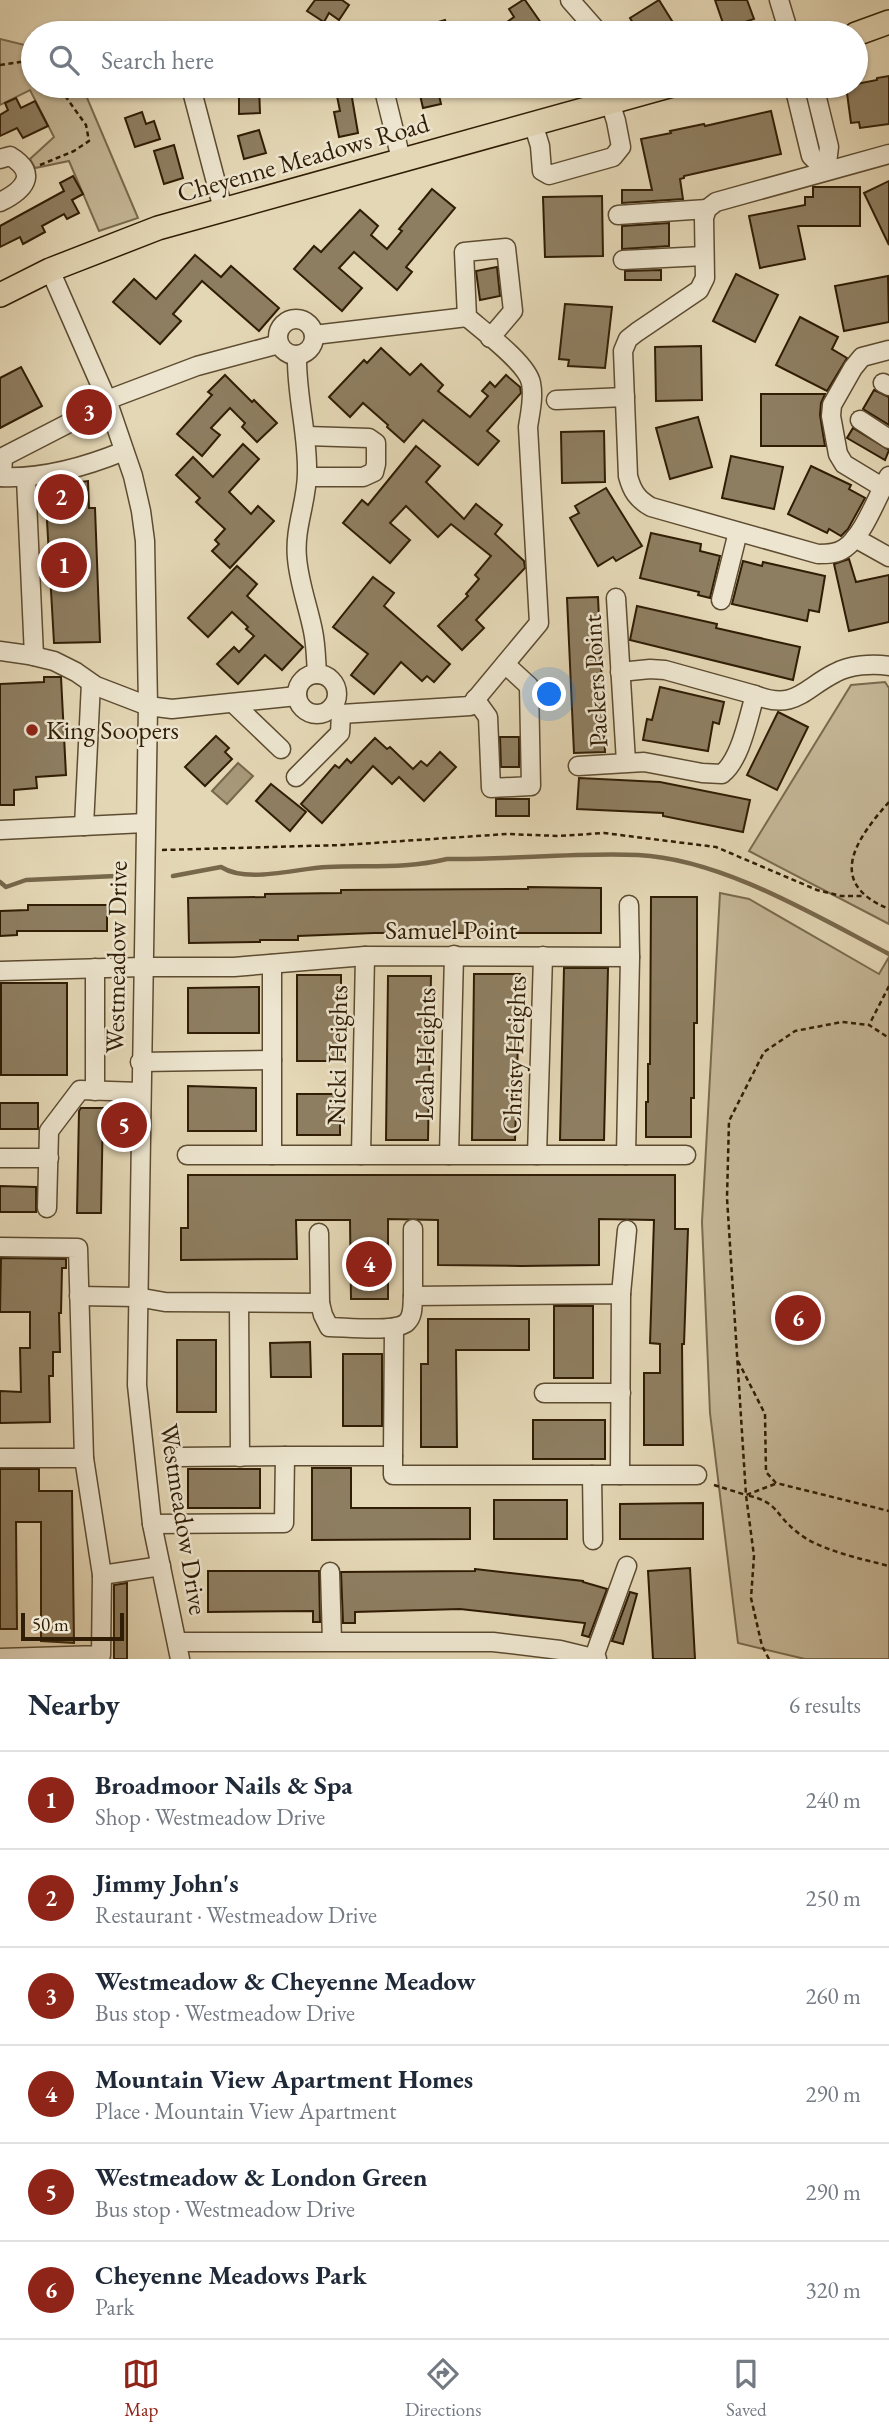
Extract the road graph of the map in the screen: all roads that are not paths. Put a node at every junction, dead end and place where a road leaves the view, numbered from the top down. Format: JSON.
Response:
{"nodes":[{"id":1,"x":570,"y":0,"type":"edge"},
{"id":2,"x":779,"y":0,"type":"edge"},
{"id":3,"x":588,"y":21,"type":"edge"},
{"id":4,"x":785,"y":21,"type":"edge"},
{"id":5,"x":889,"y":22,"type":"edge"},
{"id":6,"x":868,"y":30,"type":"edge"},
{"id":7,"x":194,"y":98,"type":"edge"},
{"id":8,"x":386,"y":98,"type":"edge"},
{"id":9,"x":608,"y":98,"type":"edge"},
{"id":10,"x":617,"y":98,"type":"edge"},
{"id":11,"x":797,"y":98,"type":"edge"},
{"id":12,"x":817,"y":98,"type":"edge"},
{"id":13,"x":819,"y":107,"type":"junction"},
{"id":14,"x":801,"y":112,"type":"junction"},
{"id":15,"x":533,"y":123,"type":"junction"},
{"id":16,"x":889,"y":154,"type":"edge"},
{"id":17,"x":0,"y":159,"type":"edge"},
{"id":18,"x":401,"y":159,"type":"junction"},
{"id":19,"x":826,"y":171,"type":"junction"},
{"id":20,"x":0,"y":202,"type":"edge"},
{"id":21,"x":223,"y":209,"type":"junction"},
{"id":22,"x":708,"y":209,"type":"junction"},
{"id":23,"x":618,"y":215,"type":"dead end"},
{"id":24,"x":704,"y":256,"type":"junction"},
{"id":25,"x":622,"y":260,"type":"dead end"},
{"id":26,"x":50,"y":270,"type":"junction"},
{"id":27,"x":0,"y":295,"type":"edge"},
{"id":28,"x":467,"y":317,"type":"junction"},
{"id":29,"x":314,"y":335,"type":"junction"},
{"id":30,"x":490,"y":338,"type":"junction"},
{"id":31,"x":279,"y":344,"type":"junction"},
{"id":32,"x":889,"y":350,"type":"edge"},
{"id":33,"x":298,"y":355,"type":"junction"},
{"id":34,"x":625,"y":397,"type":"junction"},
{"id":35,"x":107,"y":400,"type":"junction"},
{"id":36,"x":556,"y":400,"type":"dead end"},
{"id":37,"x":860,"y":421,"type":"dead end"},
{"id":38,"x":71,"y":422,"type":"dead end"},
{"id":39,"x":307,"y":436,"type":"junction"},
{"id":40,"x":889,"y":439,"type":"edge"},
{"id":41,"x":124,"y":451,"type":"junction"},
{"id":42,"x":1,"y":477,"type":"edge"},
{"id":43,"x":307,"y":477,"type":"junction"},
{"id":44,"x":26,"y":478,"type":"junction"},
{"id":45,"x":886,"y":481,"type":"edge"},
{"id":46,"x":738,"y":532,"type":"junction"},
{"id":47,"x":855,"y":538,"type":"junction"},
{"id":48,"x":889,"y":557,"type":"edge"},
{"id":49,"x":616,"y":597,"type":"dead end"},
{"id":50,"x":721,"y":600,"type":"dead end"},
{"id":51,"x":0,"y":651,"type":"edge"},
{"id":52,"x":34,"y":656,"type":"junction"},
{"id":53,"x":505,"y":663,"type":"junction"},
{"id":54,"x":889,"y":666,"type":"edge"},
{"id":55,"x":620,"y":672,"type":"junction"},
{"id":56,"x":317,"y":674,"type":"junction"},
{"id":57,"x":91,"y":683,"type":"junction"},
{"id":58,"x":755,"y":695,"type":"junction"},
{"id":59,"x":298,"y":696,"type":"junction"},
{"id":60,"x":475,"y":699,"type":"junction"},
{"id":61,"x":234,"y":704,"type":"junction"},
{"id":62,"x":148,"y":706,"type":"junction"},
{"id":63,"x":337,"y":710,"type":"junction"},
{"id":64,"x":281,"y":749,"type":"dead end"},
{"id":65,"x":626,"y":762,"type":"junction"},
{"id":66,"x":578,"y":766,"type":"dead end"},
{"id":67,"x":296,"y":777,"type":"dead end"},
{"id":68,"x":145,"y":823,"type":"junction"},
{"id":69,"x":84,"y":826,"type":"junction"},
{"id":70,"x":0,"y":830,"type":"edge"},
{"id":71,"x":629,"y":905,"type":"dead end"},
{"id":72,"x":454,"y":955,"type":"junction"},
{"id":73,"x":365,"y":956,"type":"junction"},
{"id":74,"x":543,"y":956,"type":"junction"},
{"id":75,"x":631,"y":957,"type":"junction"},
{"id":76,"x":272,"y":964,"type":"junction"},
{"id":77,"x":142,"y":967,"type":"junction"},
{"id":78,"x":95,"y":968,"type":"junction"},
{"id":79,"x":0,"y":971,"type":"edge"},
{"id":80,"x":272,"y":1060,"type":"junction"},
{"id":81,"x":141,"y":1062,"type":"junction"},
{"id":82,"x":95,"y":1091,"type":"junction"},
{"id":83,"x":140,"y":1092,"type":"junction"},
{"id":84,"x":187,"y":1155,"type":"dead end"},
{"id":85,"x":272,"y":1155,"type":"junction"},
{"id":86,"x":361,"y":1155,"type":"junction"},
{"id":87,"x":449,"y":1155,"type":"junction"},
{"id":88,"x":537,"y":1155,"type":"junction"},
{"id":89,"x":626,"y":1155,"type":"junction"},
{"id":90,"x":686,"y":1155,"type":"dead end"},
{"id":91,"x":0,"y":1158,"type":"edge"},
{"id":92,"x":49,"y":1158,"type":"junction"},
{"id":93,"x":47,"y":1208,"type":"dead end"},
{"id":94,"x":413,"y":1229,"type":"dead end"},
{"id":95,"x":627,"y":1230,"type":"dead end"},
{"id":96,"x":318,"y":1233,"type":"dead end"},
{"id":97,"x":0,"y":1247,"type":"edge"},
{"id":98,"x":621,"y":1294,"type":"junction"},
{"id":99,"x":79,"y":1296,"type":"junction"},
{"id":100,"x":413,"y":1296,"type":"junction"},
{"id":101,"x":137,"y":1297,"type":"junction"},
{"id":102,"x":239,"y":1303,"type":"junction"},
{"id":103,"x":320,"y":1303,"type":"junction"},
{"id":104,"x":394,"y":1328,"type":"junction"},
{"id":105,"x":544,"y":1393,"type":"dead end"},
{"id":106,"x":621,"y":1393,"type":"junction"},
{"id":107,"x":285,"y":1456,"type":"junction"},
{"id":108,"x":393,"y":1456,"type":"junction"},
{"id":109,"x":177,"y":1457,"type":"dead end"},
{"id":110,"x":240,"y":1457,"type":"junction"},
{"id":111,"x":0,"y":1458,"type":"edge"},
{"id":112,"x":84,"y":1458,"type":"junction"},
{"id":113,"x":592,"y":1475,"type":"junction"},
{"id":114,"x":620,"y":1475,"type":"junction"},
{"id":115,"x":697,"y":1475,"type":"dead end"},
{"id":116,"x":152,"y":1524,"type":"junction"},
{"id":117,"x":593,"y":1540,"type":"dead end"},
{"id":118,"x":161,"y":1566,"type":"junction"},
{"id":119,"x":627,"y":1566,"type":"dead end"},
{"id":120,"x":330,"y":1572,"type":"dead end"},
{"id":121,"x":102,"y":1576,"type":"junction"},
{"id":122,"x":332,"y":1641,"type":"junction"},
{"id":123,"x":403,"y":1650,"type":"edge"},
{"id":124,"x":179,"y":1651,"type":"edge"},
{"id":125,"x":232,"y":1651,"type":"edge"},
{"id":126,"x":0,"y":1658,"type":"edge"},
{"id":127,"x":596,"y":1658,"type":"edge"}],
"edges":[{"from":1,"to":3,"type":"street"},
{"from":2,"to":4,"type":"street"},
{"from":5,"to":6,"type":"main road"},
{"from":7,"to":21,"type":"street"},
{"from":8,"to":18,"type":"street"},
{"from":9,"to":15,"type":"main road","name":"Cheyenne Meadows Road"},
{"from":10,"to":15,"type":"street"},
{"from":11,"to":14,"type":"street"},
{"from":12,"to":13,"type":"street"},
{"from":13,"to":14,"type":"street"},
{"from":13,"to":19,"type":"street"},
{"from":14,"to":19,"type":"street"},
{"from":15,"to":18,"type":"main road","name":"Cheyenne Meadows Road"},
{"from":16,"to":19,"type":"street"},
{"from":17,"to":20,"type":"street"},
{"from":18,"to":21,"type":"main road","name":"Cheyenne Meadows Road"},
{"from":19,"to":22,"type":"street"},
{"from":21,"to":26,"type":"main road","name":"Cheyenne Meadows Road"},
{"from":22,"to":23,"type":"street"},
{"from":22,"to":24,"type":"street"},
{"from":24,"to":25,"type":"street"},
{"from":24,"to":34,"type":"street"},
{"from":26,"to":27,"type":"main road","name":"Cheyenne Meadows Road"},
{"from":26,"to":35,"type":"street","name":"Westmeadow Drive"},
{"from":28,"to":29,"type":"street"},
{"from":28,"to":30,"type":"street"},
{"from":28,"to":30,"type":"street"},
{"from":29,"to":31,"type":"street"},
{"from":29,"to":33,"type":"street"},
{"from":30,"to":53,"type":"street"},
{"from":31,"to":33,"type":"street"},
{"from":31,"to":35,"type":"street"},
{"from":32,"to":45,"type":"street"},
{"from":33,"to":39,"type":"street"},
{"from":34,"to":36,"type":"street"},
{"from":34,"to":46,"type":"street"},
{"from":35,"to":41,"type":"street","name":"Westmeadow Drive"},
{"from":37,"to":40,"type":"street"},
{"from":38,"to":42,"type":"street"},
{"from":39,"to":43,"type":"street"},
{"from":39,"to":43,"type":"street"},
{"from":41,"to":44,"type":"street"},
{"from":41,"to":62,"type":"street","name":"Westmeadow Drive"},
{"from":42,"to":44,"type":"street"},
{"from":43,"to":56,"type":"street"},
{"from":44,"to":52,"type":"street"},
{"from":45,"to":47,"type":"street"},
{"from":46,"to":47,"type":"street"},
{"from":46,"to":50,"type":"street"},
{"from":47,"to":48,"type":"street"},
{"from":49,"to":55,"type":"street","name":"Packers Point"},
{"from":51,"to":52,"type":"street"},
{"from":52,"to":57,"type":"street"},
{"from":53,"to":60,"type":"street"},
{"from":53,"to":60,"type":"street"},
{"from":54,"to":58,"type":"street"},
{"from":55,"to":58,"type":"street"},
{"from":55,"to":65,"type":"street","name":"Packers Point"},
{"from":56,"to":59,"type":"street"},
{"from":56,"to":63,"type":"street"},
{"from":57,"to":62,"type":"street"},
{"from":57,"to":69,"type":"street"},
{"from":58,"to":65,"type":"street"},
{"from":59,"to":61,"type":"street"},
{"from":59,"to":63,"type":"street"},
{"from":60,"to":63,"type":"street"},
{"from":61,"to":62,"type":"street"},
{"from":61,"to":64,"type":"street"},
{"from":62,"to":68,"type":"street","name":"Westmeadow Drive"},
{"from":63,"to":67,"type":"street"},
{"from":65,"to":66,"type":"street"},
{"from":68,"to":69,"type":"street"},
{"from":68,"to":77,"type":"street","name":"Westmeadow Drive"},
{"from":69,"to":70,"type":"street"},
{"from":71,"to":75,"type":"street"},
{"from":72,"to":73,"type":"street","name":"Samuel Point"},
{"from":72,"to":74,"type":"street","name":"Samuel Point"},
{"from":72,"to":87,"type":"street","name":"Leah Heights"},
{"from":73,"to":76,"type":"street","name":"Samuel Point"},
{"from":73,"to":86,"type":"street","name":"Nicki Heights"},
{"from":74,"to":75,"type":"street","name":"Samuel Point"},
{"from":74,"to":88,"type":"street","name":"Christy Heights"},
{"from":75,"to":89,"type":"street"},
{"from":76,"to":77,"type":"street","name":"Samuel Point"},
{"from":76,"to":80,"type":"street"},
{"from":77,"to":78,"type":"street","name":"Samuel Point"},
{"from":77,"to":81,"type":"street","name":"Westmeadow Drive"},
{"from":78,"to":79,"type":"street","name":"Samuel Point"},
{"from":78,"to":82,"type":"street"},
{"from":80,"to":81,"type":"street"},
{"from":80,"to":85,"type":"street"},
{"from":81,"to":83,"type":"street","name":"Westmeadow Drive"},
{"from":82,"to":83,"type":"street"},
{"from":82,"to":92,"type":"street"},
{"from":83,"to":101,"type":"street","name":"Westmeadow Drive"},
{"from":84,"to":85,"type":"street"},
{"from":85,"to":86,"type":"street"},
{"from":86,"to":87,"type":"street"},
{"from":87,"to":88,"type":"street"},
{"from":88,"to":89,"type":"street"},
{"from":89,"to":90,"type":"street"},
{"from":91,"to":92,"type":"street"},
{"from":92,"to":93,"type":"street"},
{"from":94,"to":100,"type":"street"},
{"from":95,"to":98,"type":"street"},
{"from":96,"to":103,"type":"street"},
{"from":97,"to":99,"type":"street"},
{"from":98,"to":100,"type":"street"},
{"from":98,"to":106,"type":"street"},
{"from":99,"to":101,"type":"street"},
{"from":99,"to":112,"type":"street"},
{"from":100,"to":104,"type":"street"},
{"from":101,"to":102,"type":"street"},
{"from":101,"to":116,"type":"street","name":"Westmeadow Drive"},
{"from":102,"to":103,"type":"street"},
{"from":102,"to":110,"type":"street"},
{"from":103,"to":104,"type":"street"},
{"from":104,"to":108,"type":"street"},
{"from":105,"to":106,"type":"street"},
{"from":106,"to":114,"type":"street"},
{"from":107,"to":108,"type":"street"},
{"from":107,"to":110,"type":"street"},
{"from":107,"to":116,"type":"street"},
{"from":108,"to":113,"type":"street"},
{"from":109,"to":110,"type":"street"},
{"from":111,"to":112,"type":"street"},
{"from":112,"to":121,"type":"street"},
{"from":113,"to":114,"type":"street"},
{"from":113,"to":117,"type":"street"},
{"from":114,"to":115,"type":"street"},
{"from":116,"to":118,"type":"street","name":"Westmeadow Drive"},
{"from":118,"to":121,"type":"street"},
{"from":118,"to":124,"type":"street","name":"Westmeadow Drive"},
{"from":119,"to":127,"type":"street"},
{"from":120,"to":122,"type":"street"},
{"from":121,"to":126,"type":"street"},
{"from":122,"to":123,"type":"street"},
{"from":122,"to":125,"type":"street"},
{"from":123,"to":127,"type":"street"},
{"from":124,"to":125,"type":"street"}]}
